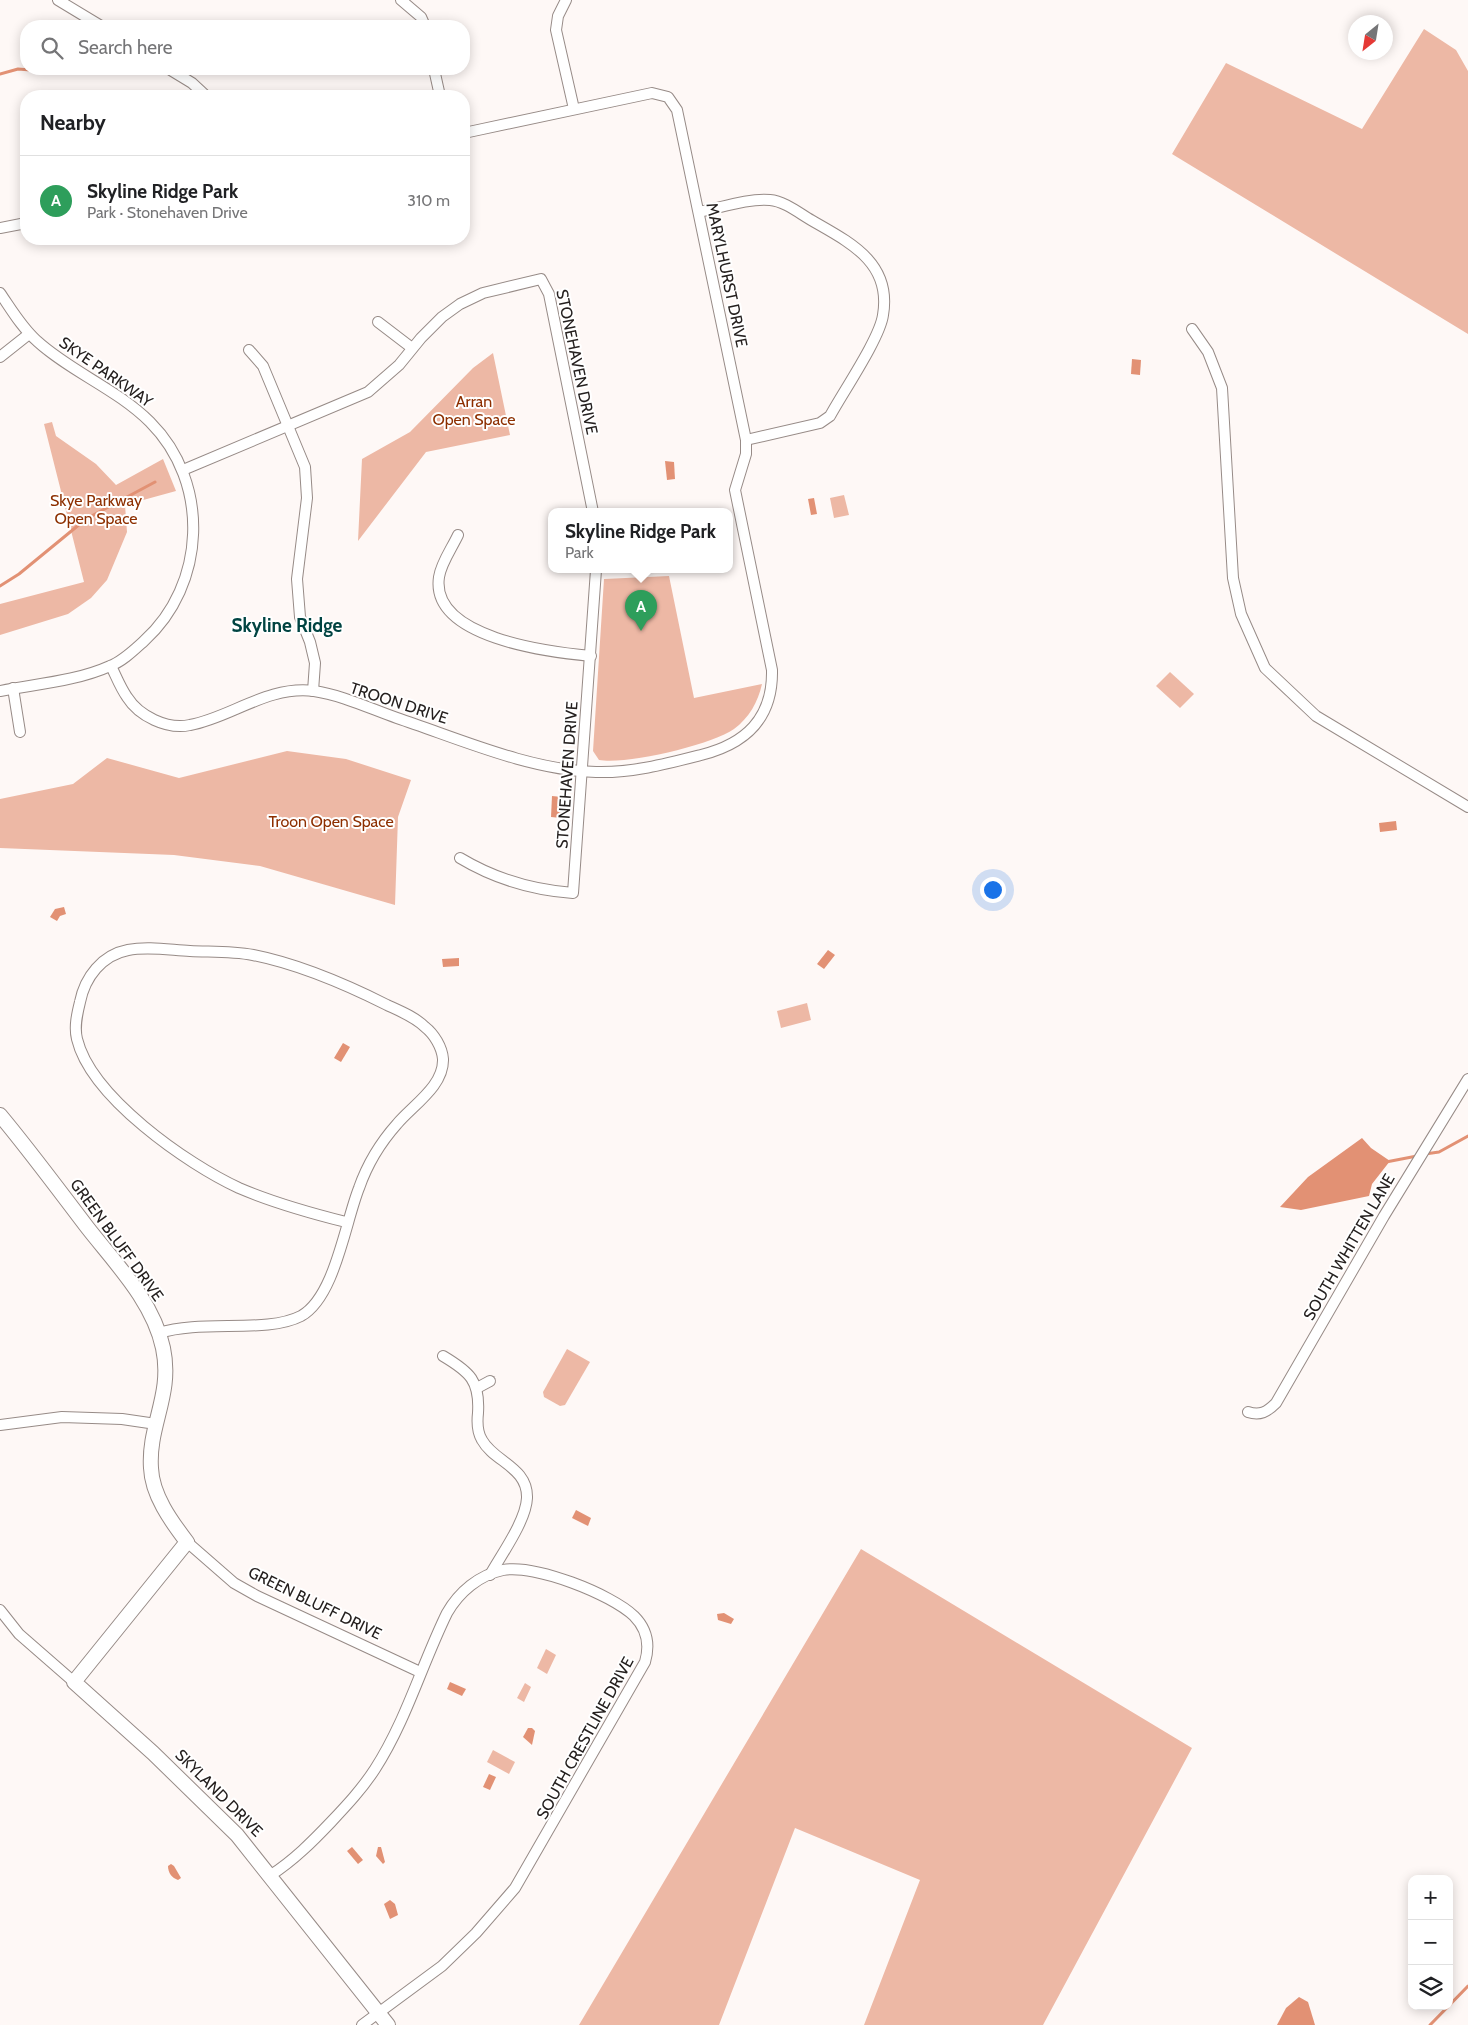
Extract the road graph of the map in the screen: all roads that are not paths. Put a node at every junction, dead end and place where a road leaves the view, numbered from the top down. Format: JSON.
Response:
{"nodes":[{"id":1,"x":58,"y":0,"type":"edge"},
{"id":2,"x":401,"y":0,"type":"edge"},
{"id":3,"x":566,"y":0,"type":"edge"},
{"id":4,"x":91,"y":20,"type":"edge"},
{"id":5,"x":422,"y":20,"type":"edge"},
{"id":6,"x":179,"y":75,"type":"edge"},
{"id":7,"x":435,"y":75,"type":"edge"},
{"id":8,"x":200,"y":90,"type":"edge"},
{"id":9,"x":439,"y":90,"type":"edge"},
{"id":10,"x":574,"y":109,"type":"junction"},
{"id":11,"x":470,"y":132,"type":"edge"},
{"id":12,"x":699,"y":212,"type":"junction"},
{"id":13,"x":20,"y":224,"type":"edge"},
{"id":14,"x":0,"y":228,"type":"edge"},
{"id":15,"x":0,"y":293,"type":"edge"},
{"id":16,"x":378,"y":322,"type":"dead end"},
{"id":17,"x":1192,"y":329,"type":"dead end"},
{"id":18,"x":29,"y":334,"type":"junction"},
{"id":19,"x":412,"y":348,"type":"junction"},
{"id":20,"x":249,"y":350,"type":"dead end"},
{"id":21,"x":0,"y":357,"type":"edge"},
{"id":22,"x":289,"y":426,"type":"junction"},
{"id":23,"x":746,"y":440,"type":"junction"},
{"id":24,"x":183,"y":470,"type":"junction"},
{"id":25,"x":591,"y":508,"type":"edge"},
{"id":26,"x":458,"y":535,"type":"dead end"},
{"id":27,"x":596,"y":573,"type":"edge"},
{"id":28,"x":591,"y":656,"type":"junction"},
{"id":29,"x":111,"y":666,"type":"junction"},
{"id":30,"x":13,"y":688,"type":"junction"},
{"id":31,"x":0,"y":691,"type":"edge"},
{"id":32,"x":313,"y":691,"type":"junction"},
{"id":33,"x":20,"y":732,"type":"dead end"},
{"id":34,"x":706,"y":754,"type":"joint"},
{"id":35,"x":583,"y":771,"type":"junction"},
{"id":36,"x":1468,"y":807,"type":"edge"},
{"id":37,"x":460,"y":858,"type":"dead end"},
{"id":38,"x":1468,"y":1079,"type":"edge"},
{"id":39,"x":0,"y":1115,"type":"edge"},
{"id":40,"x":346,"y":1222,"type":"junction"},
{"id":41,"x":159,"y":1333,"type":"junction"},
{"id":42,"x":443,"y":1356,"type":"dead end"},
{"id":43,"x":490,"y":1381,"type":"dead end"},
{"id":44,"x":477,"y":1388,"type":"junction"},
{"id":45,"x":1248,"y":1412,"type":"dead end"},
{"id":46,"x":156,"y":1424,"type":"junction"},
{"id":47,"x":0,"y":1425,"type":"edge"},
{"id":48,"x":187,"y":1542,"type":"junction"},
{"id":49,"x":490,"y":1575,"type":"junction"},
{"id":50,"x":0,"y":1610,"type":"edge"},
{"id":51,"x":420,"y":1672,"type":"junction"},
{"id":52,"x":74,"y":1682,"type":"junction"},
{"id":53,"x":270,"y":1874,"type":"junction"},
{"id":54,"x":378,"y":2014,"type":"junction"},
{"id":55,"x":362,"y":2025,"type":"edge"},
{"id":56,"x":388,"y":2025,"type":"edge"}],
"edges":[{"from":1,"to":4,"type":"street"},
{"from":2,"to":5,"type":"street"},
{"from":3,"to":10,"type":"street"},
{"from":6,"to":8,"type":"street"},
{"from":7,"to":9,"type":"street"},
{"from":10,"to":11,"type":"street","name":"MARYLHURST DRIVE"},
{"from":10,"to":12,"type":"street","name":"MARYLHURST DRIVE"},
{"from":12,"to":23,"type":"street","name":"MARYLHURST DRIVE"},
{"from":12,"to":23,"type":"street"},
{"from":13,"to":14,"type":"street"},
{"from":15,"to":18,"type":"street","name":"SKYE PARKWAY"},
{"from":16,"to":19,"type":"street"},
{"from":17,"to":36,"type":"street"},
{"from":18,"to":21,"type":"street"},
{"from":18,"to":24,"type":"street","name":"SKYE PARKWAY"},
{"from":19,"to":22,"type":"street","name":"STONEHAVEN DRIVE"},
{"from":19,"to":25,"type":"street","name":"STONEHAVEN DRIVE"},
{"from":20,"to":22,"type":"street"},
{"from":22,"to":24,"type":"street","name":"STONEHAVEN DRIVE"},
{"from":22,"to":32,"type":"street"},
{"from":23,"to":34,"type":"street","name":"MARYLHURST DRIVE"},
{"from":24,"to":29,"type":"street","name":"SKYE PARKWAY"},
{"from":26,"to":28,"type":"street"},
{"from":27,"to":28,"type":"street","name":"STONEHAVEN DRIVE"},
{"from":28,"to":35,"type":"street","name":"STONEHAVEN DRIVE"},
{"from":29,"to":30,"type":"street","name":"SKYE PARKWAY"},
{"from":29,"to":32,"type":"street","name":"TROON DRIVE"},
{"from":30,"to":31,"type":"street","name":"SKYE PARKWAY"},
{"from":30,"to":33,"type":"street"},
{"from":32,"to":35,"type":"street","name":"TROON DRIVE"},
{"from":34,"to":35,"type":"street","name":"TROON DRIVE"},
{"from":35,"to":37,"type":"street","name":"STONEHAVEN DRIVE"},
{"from":38,"to":45,"type":"street","name":"SOUTH WHITTEN LANE"},
{"from":39,"to":41,"type":"street","name":"GREEN BLUFF DRIVE"},
{"from":40,"to":40,"type":"street"},
{"from":40,"to":41,"type":"street"},
{"from":41,"to":46,"type":"street","name":"GREEN BLUFF DRIVE"},
{"from":42,"to":44,"type":"street"},
{"from":43,"to":44,"type":"street"},
{"from":44,"to":49,"type":"street"},
{"from":46,"to":47,"type":"street"},
{"from":46,"to":48,"type":"street","name":"GREEN BLUFF DRIVE"},
{"from":48,"to":51,"type":"street","name":"GREEN BLUFF DRIVE"},
{"from":48,"to":52,"type":"street"},
{"from":49,"to":51,"type":"street","name":"SOUTH CRESTLINE DRIVE"},
{"from":49,"to":54,"type":"street","name":"SOUTH CRESTLINE DRIVE"},
{"from":50,"to":52,"type":"street","name":"SKYLAND DRIVE"},
{"from":51,"to":53,"type":"street","name":"SOUTH CRESTLINE DRIVE"},
{"from":52,"to":53,"type":"street","name":"SKYLAND DRIVE"},
{"from":53,"to":54,"type":"street","name":"SKYLAND DRIVE"},
{"from":54,"to":55,"type":"street","name":"SOUTH CRESTLINE DRIVE"},
{"from":54,"to":56,"type":"street","name":"SKYLAND DRIVE"}]}
